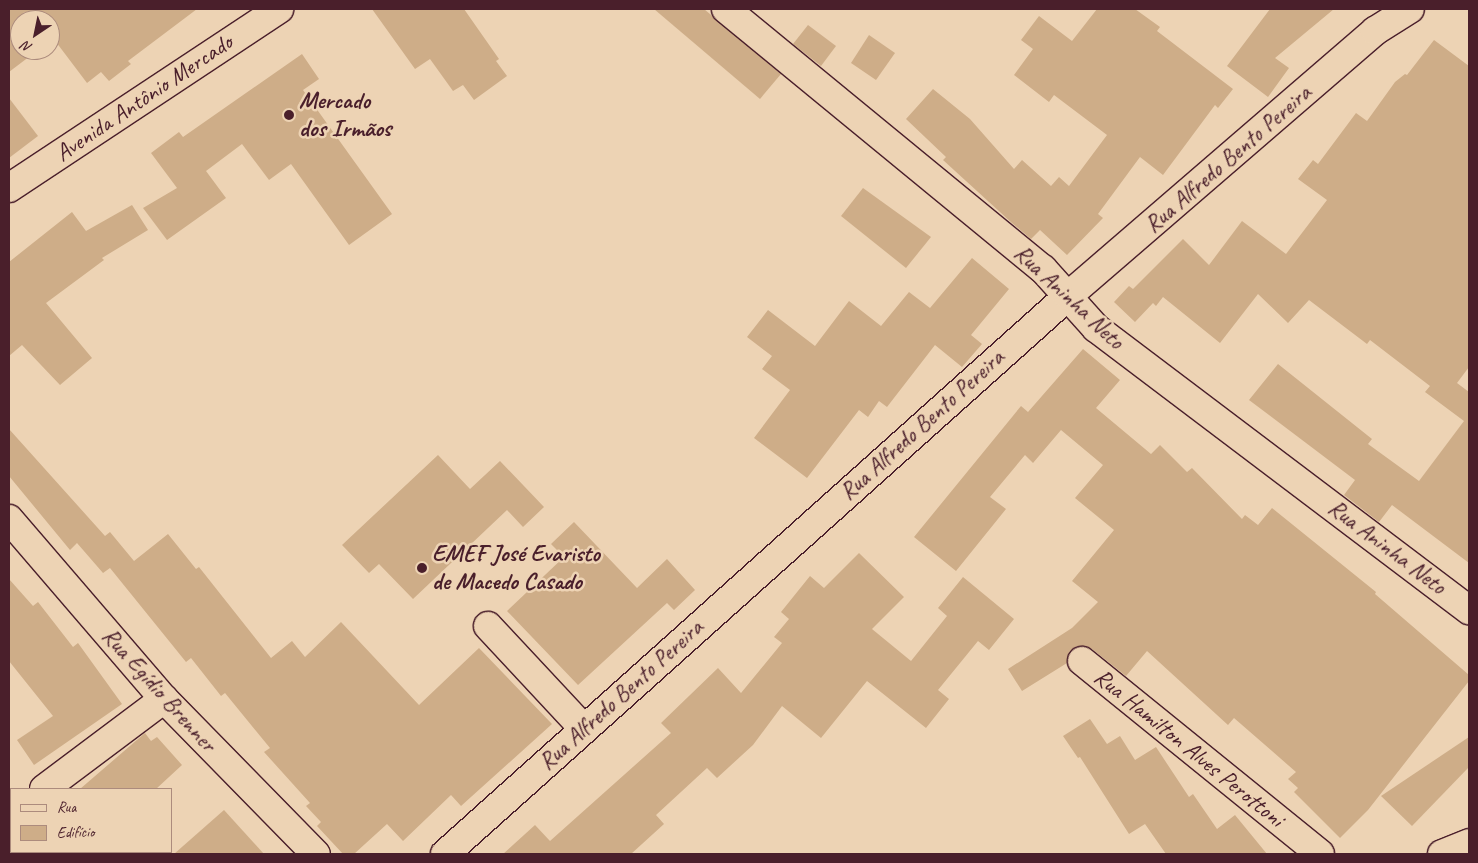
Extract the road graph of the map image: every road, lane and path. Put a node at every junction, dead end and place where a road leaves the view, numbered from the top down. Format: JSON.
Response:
{"nodes":[{"id":1,"x":278,"y":9,"type":"edge"},
{"id":2,"x":726,"y":9,"type":"edge"},
{"id":3,"x":1410,"y":9,"type":"edge"},
{"id":4,"x":9,"y":188,"type":"edge"},
{"id":5,"x":1068,"y":296,"type":"junction"},
{"id":6,"x":9,"y":519,"type":"edge"},
{"id":7,"x":1469,"y":610,"type":"edge"},
{"id":8,"x":488,"y":626,"type":"dead end"},
{"id":9,"x":1082,"y":661,"type":"dead end"},
{"id":10,"x":164,"y":699,"type":"junction"},
{"id":11,"x":584,"y":729,"type":"junction"},
{"id":12,"x":45,"y":788,"type":"edge"},
{"id":13,"x":1469,"y":843,"type":"edge"},
{"id":14,"x":316,"y":854,"type":"edge"},
{"id":15,"x":445,"y":854,"type":"edge"},
{"id":16,"x":1320,"y":854,"type":"edge"},
{"id":17,"x":1442,"y":854,"type":"edge"}],
"edges":[{"from":1,"to":4,"type":"street","name":"Avenida Antônio Mercado"},
{"from":2,"to":5,"type":"street","name":"Rua Aninha Neto"},
{"from":3,"to":5,"type":"street","name":"Rua Alfredo Bento Pereira"},
{"from":5,"to":7,"type":"street","name":"Rua Aninha Neto"},
{"from":5,"to":11,"type":"street","name":"Rua Alfredo Bento Pereira"},
{"from":6,"to":10,"type":"street","name":"Rua Egídio Brenner"},
{"from":8,"to":11,"type":"street"},
{"from":9,"to":16,"type":"street","name":"Rua Hamilton Alves Perottoni"},
{"from":10,"to":12,"type":"street"},
{"from":10,"to":14,"type":"street","name":"Rua Egídio Brenner"},
{"from":11,"to":15,"type":"street","name":"Rua Alfredo Bento Pereira"},
{"from":13,"to":17,"type":"street"}]}
